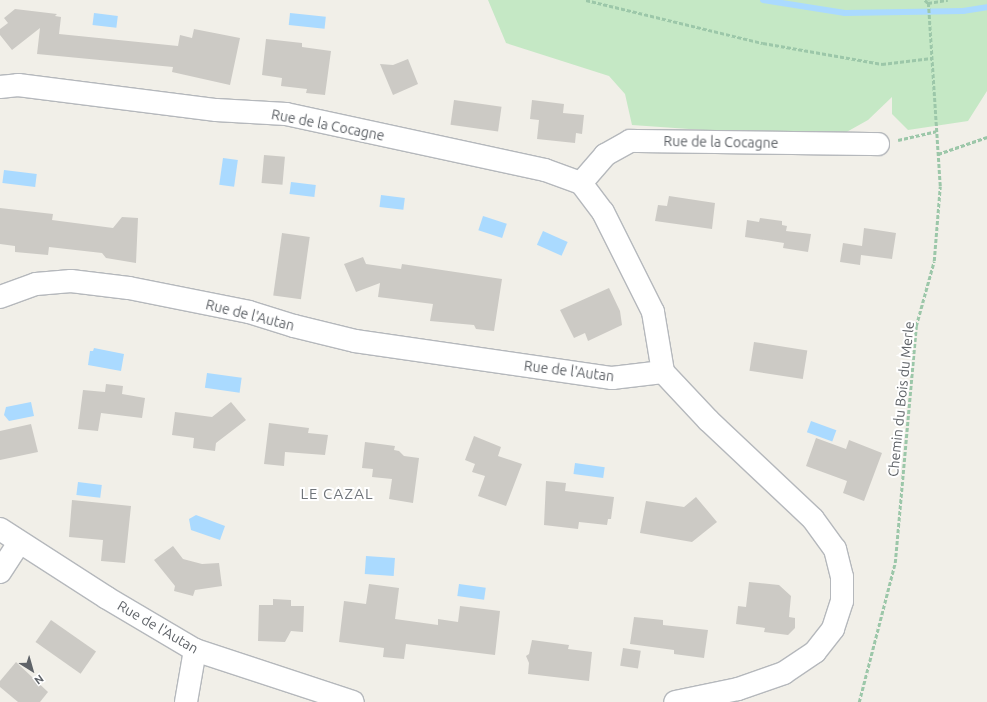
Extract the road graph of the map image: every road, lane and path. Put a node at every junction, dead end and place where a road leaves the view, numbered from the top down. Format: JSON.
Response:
{"nodes":[{"id":1,"x":586,"y":0,"type":"edge"},
{"id":2,"x":925,"y":0,"type":"edge"},
{"id":3,"x":948,"y":0,"type":"edge"},
{"id":4,"x":928,"y":1,"type":"edge"},
{"id":5,"x":932,"y":58,"type":"junction"},
{"id":6,"x":0,"y":87,"type":"edge"},
{"id":7,"x":936,"y":131,"type":"junction"},
{"id":8,"x":987,"y":137,"type":"edge"},
{"id":9,"x":878,"y":144,"type":"joint"},
{"id":10,"x":938,"y":154,"type":"junction"},
{"id":11,"x":581,"y":183,"type":"junction"},
{"id":12,"x":0,"y":297,"type":"edge"},
{"id":13,"x":662,"y":372,"type":"junction"},
{"id":14,"x":0,"y":529,"type":"edge"},
{"id":15,"x":19,"y":543,"type":"junction"},
{"id":16,"x":0,"y":572,"type":"edge"},
{"id":17,"x":195,"y":650,"type":"junction"},
{"id":18,"x":186,"y":702,"type":"edge"},
{"id":19,"x":353,"y":702,"type":"edge"},
{"id":20,"x":675,"y":702,"type":"edge"},
{"id":21,"x":859,"y":702,"type":"edge"}],
"edges":[{"from":1,"to":5,"type":"path"},
{"from":2,"to":4,"type":"path"},
{"from":3,"to":4,"type":"path"},
{"from":4,"to":5,"type":"path","name":"Chemin du Bois du Merle"},
{"from":5,"to":7,"type":"path","name":"Chemin du Bois du Merle"},
{"from":6,"to":11,"type":"street","name":"Rue de la Cocagne"},
{"from":7,"to":9,"type":"path"},
{"from":7,"to":10,"type":"path","name":"Chemin du Bois du Merle"},
{"from":8,"to":10,"type":"path"},
{"from":9,"to":11,"type":"street","name":"Rue de la Cocagne"},
{"from":10,"to":21,"type":"path","name":"Chemin du Bois du Merle"},
{"from":11,"to":13,"type":"street"},
{"from":12,"to":13,"type":"street","name":"Rue de l'Autan"},
{"from":13,"to":20,"type":"street"},
{"from":14,"to":15,"type":"street","name":"Rue de l'Autan"},
{"from":15,"to":16,"type":"street"},
{"from":15,"to":17,"type":"street","name":"Rue de l'Autan"},
{"from":17,"to":18,"type":"street"},
{"from":17,"to":19,"type":"street","name":"Rue de l'Autan"}]}
